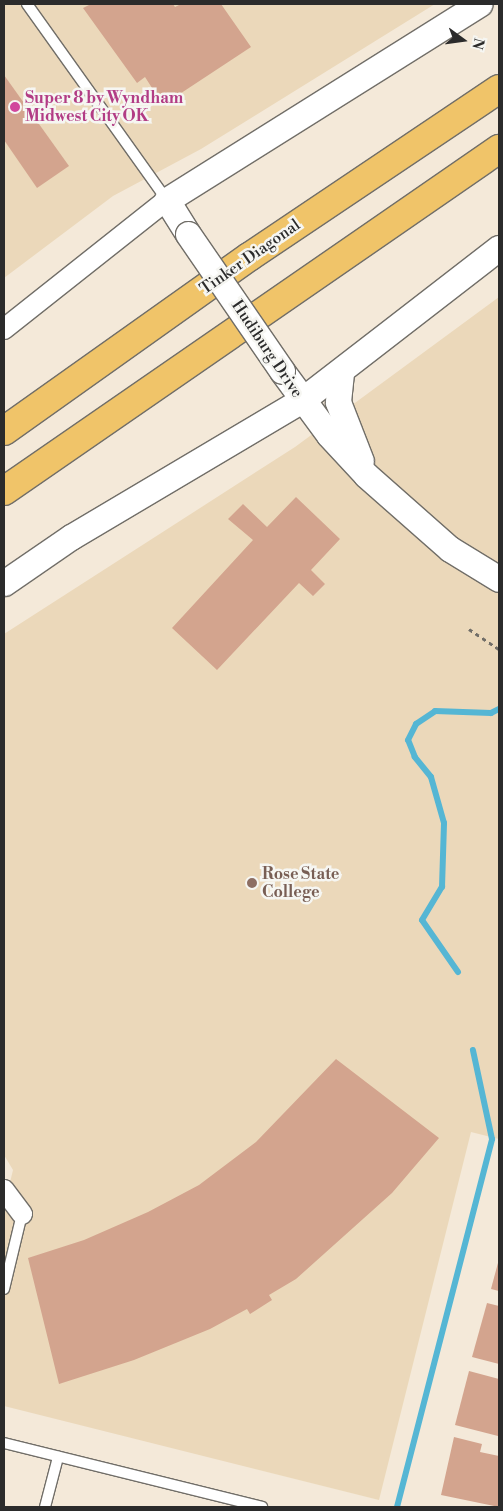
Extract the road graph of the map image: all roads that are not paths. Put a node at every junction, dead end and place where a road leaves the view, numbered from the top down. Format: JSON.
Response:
{"nodes":[{"id":1,"x":27,"y":4,"type":"edge"},
{"id":2,"x":480,"y":4,"type":"edge"},
{"id":3,"x":499,"y":89,"type":"edge"},
{"id":4,"x":499,"y":149,"type":"edge"},
{"id":5,"x":167,"y":200,"type":"junction"},
{"id":6,"x":499,"y":248,"type":"edge"},
{"id":7,"x":4,"y":329,"type":"edge"},
{"id":8,"x":341,"y":373,"type":"junction"},
{"id":9,"x":302,"y":400,"type":"junction"},
{"id":10,"x":4,"y":431,"type":"edge"},
{"id":11,"x":366,"y":475,"type":"junction"},
{"id":12,"x":4,"y":491,"type":"edge"},
{"id":13,"x":499,"y":579,"type":"edge"},
{"id":14,"x":4,"y":582,"type":"edge"},
{"id":15,"x":4,"y":1190,"type":"edge"},
{"id":16,"x":22,"y":1214,"type":"joint"},
{"id":17,"x":4,"y":1289,"type":"edge"},
{"id":18,"x":4,"y":1443,"type":"edge"},
{"id":19,"x":58,"y":1457,"type":"junction"},
{"id":20,"x":45,"y":1507,"type":"edge"},
{"id":21,"x":262,"y":1507,"type":"edge"}],
"edges":[{"from":1,"to":5,"type":"lane","name":"Hudiburg Drive"},
{"from":2,"to":5,"type":"street"},
{"from":3,"to":10,"type":"highway","name":"Tinker Diagonal"},
{"from":4,"to":12,"type":"highway"},
{"from":5,"to":7,"type":"street"},
{"from":5,"to":9,"type":"street","name":"Hudiburg Drive","bridge":true},
{"from":6,"to":8,"type":"street"},
{"from":8,"to":9,"type":"street"},
{"from":8,"to":11,"type":"street"},
{"from":9,"to":11,"type":"street","name":"Hudiburg Drive"},
{"from":9,"to":14,"type":"street"},
{"from":11,"to":13,"type":"street","name":"Hudiburg Drive"},
{"from":15,"to":16,"type":"street"},
{"from":16,"to":17,"type":"lane"},
{"from":18,"to":19,"type":"lane"},
{"from":19,"to":20,"type":"lane"},
{"from":19,"to":21,"type":"lane"}]}
